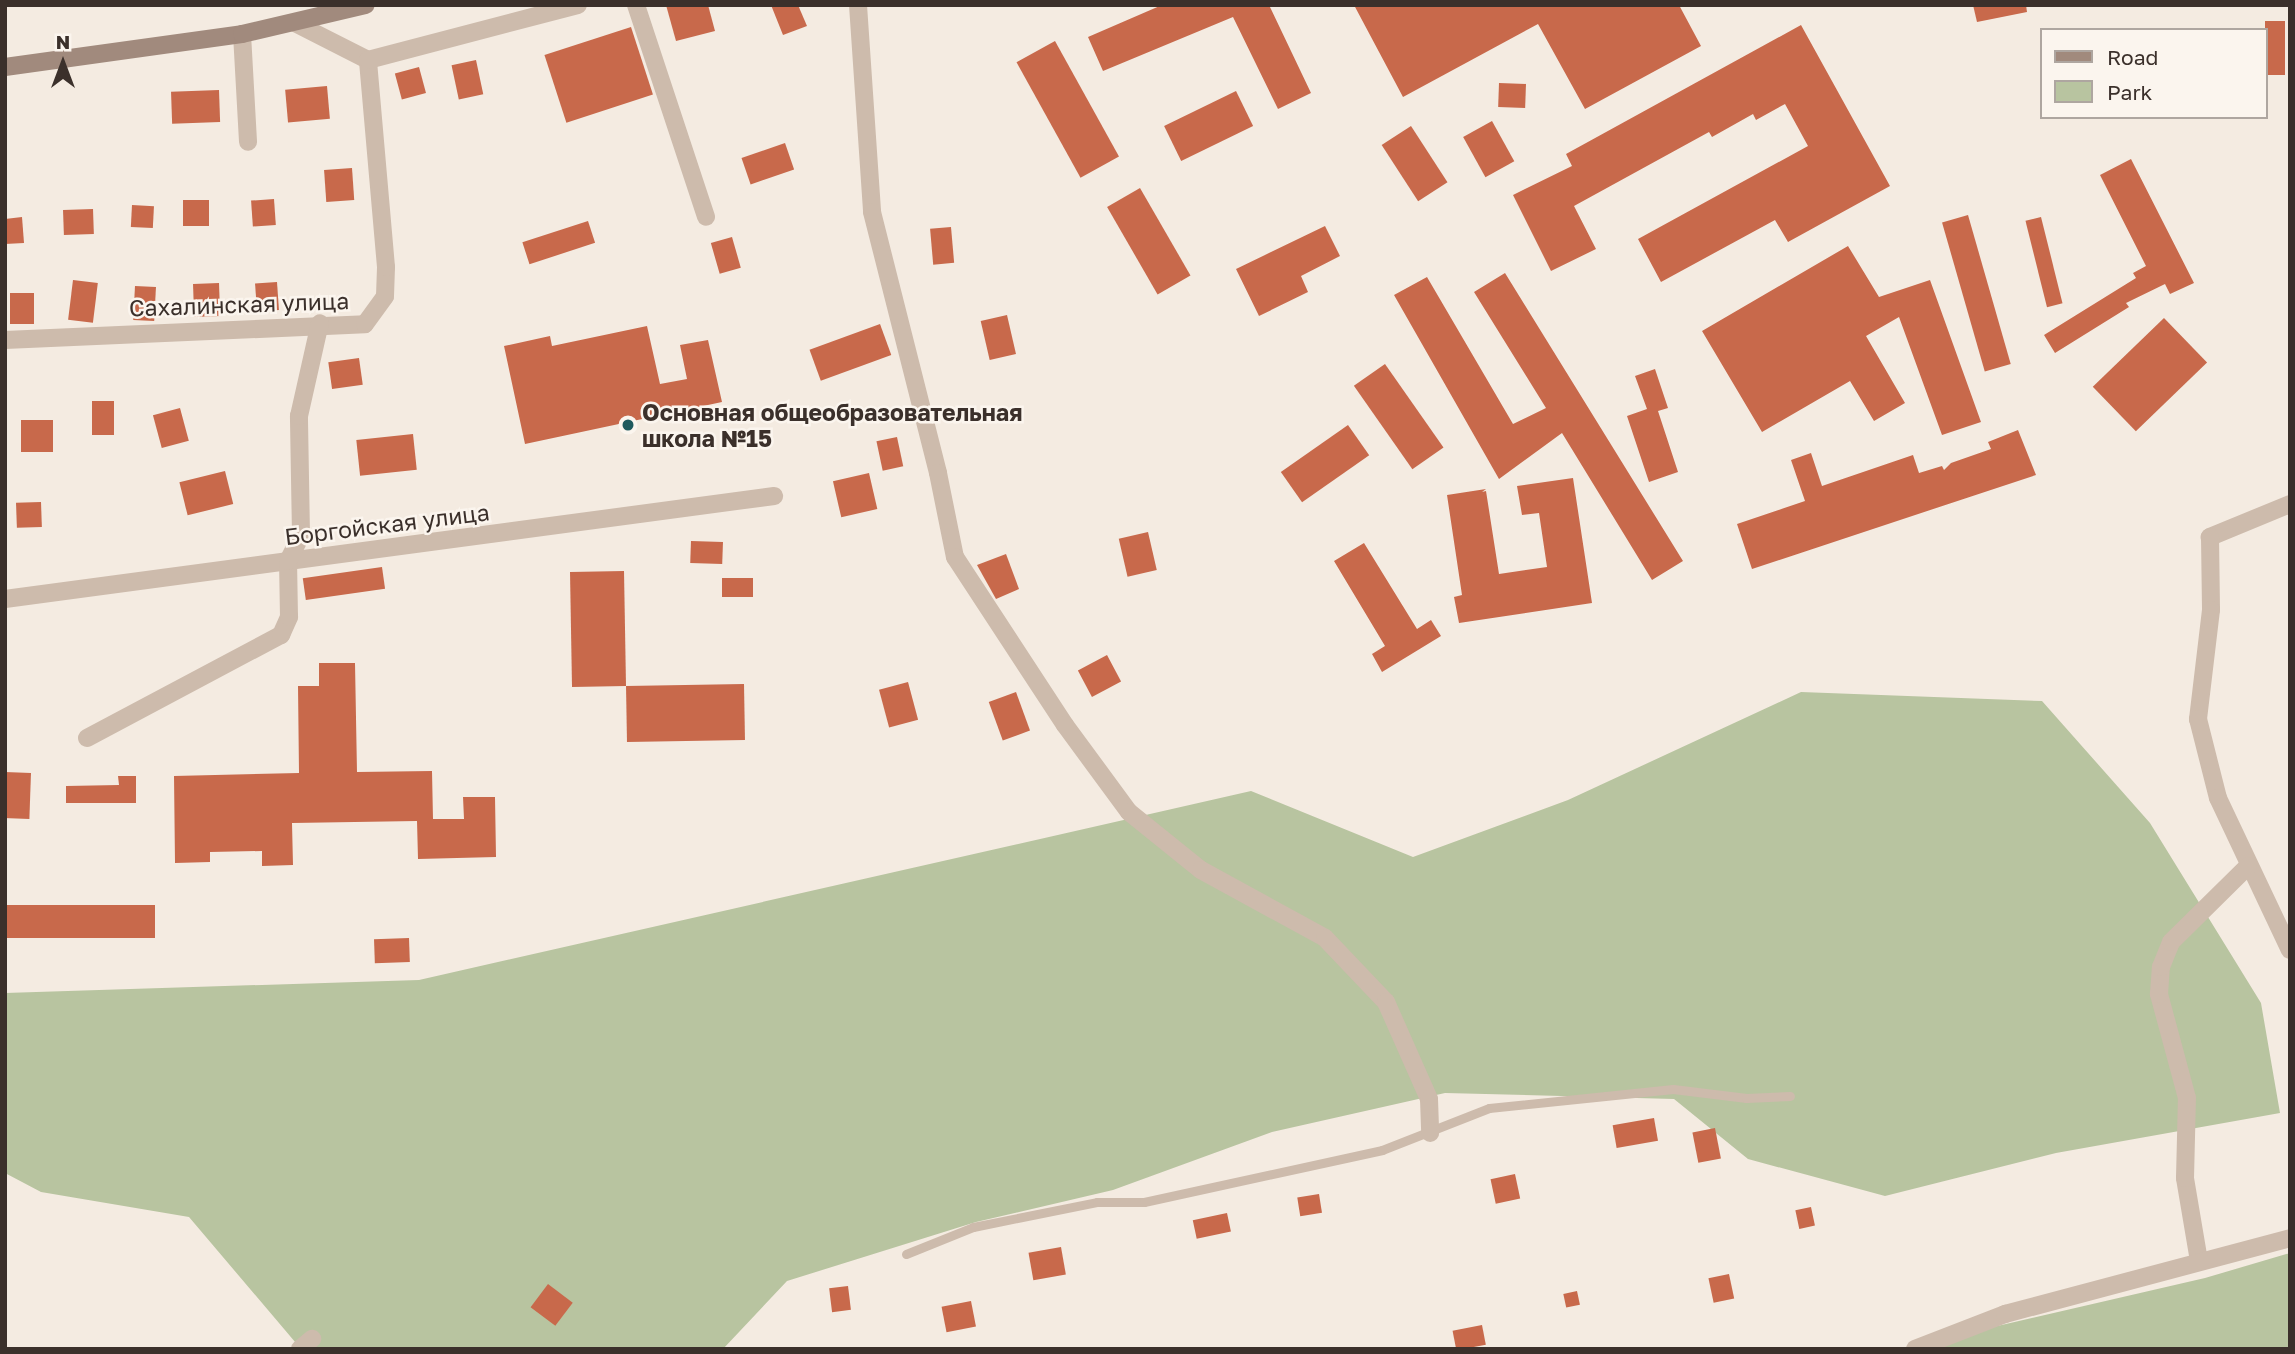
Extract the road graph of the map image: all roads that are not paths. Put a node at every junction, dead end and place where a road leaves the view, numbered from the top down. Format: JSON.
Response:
{"nodes":[{"id":1,"x":366,"y":5,"type":"edge"},
{"id":2,"x":578,"y":5,"type":"edge"},
{"id":3,"x":636,"y":5,"type":"edge"},
{"id":4,"x":858,"y":5,"type":"edge"},
{"id":5,"x":295,"y":23,"type":"junction"},
{"id":6,"x":242,"y":34,"type":"junction"},
{"id":7,"x":368,"y":60,"type":"junction"},
{"id":8,"x":5,"y":67,"type":"edge"},
{"id":9,"x":248,"y":142,"type":"dead end"},
{"id":10,"x":706,"y":217,"type":"dead end"},
{"id":11,"x":320,"y":323,"type":"junction"},
{"id":12,"x":5,"y":340,"type":"edge"},
{"id":13,"x":774,"y":496,"type":"dead end"},
{"id":14,"x":2290,"y":504,"type":"edge"},
{"id":15,"x":288,"y":561,"type":"junction"},
{"id":16,"x":5,"y":599,"type":"edge"},
{"id":17,"x":87,"y":738,"type":"dead end"},
{"id":18,"x":2248,"y":866,"type":"junction"},
{"id":19,"x":2290,"y":950,"type":"edge"},
{"id":20,"x":1790,"y":1096,"type":"dead end"},
{"id":21,"x":1430,"y":1133,"type":"junction"},
{"id":22,"x":2290,"y":1238,"type":"edge"},
{"id":23,"x":906,"y":1254,"type":"dead end"},
{"id":24,"x":2199,"y":1261,"type":"junction"},
{"id":25,"x":1915,"y":1349,"type":"edge"}],
"edges":[{"from":1,"to":5,"type":"main road"},
{"from":2,"to":7,"type":"street"},
{"from":3,"to":10,"type":"street"},
{"from":4,"to":21,"type":"street"},
{"from":5,"to":6,"type":"main road"},
{"from":5,"to":7,"type":"street"},
{"from":6,"to":8,"type":"main road"},
{"from":6,"to":9,"type":"street"},
{"from":7,"to":11,"type":"street","name":"Сахалинская улица"},
{"from":11,"to":12,"type":"street","name":"Сахалинская улица"},
{"from":11,"to":15,"type":"street"},
{"from":13,"to":15,"type":"street","name":"Боргойская улица"},
{"from":14,"to":18,"type":"street"},
{"from":15,"to":16,"type":"street","name":"Боргойская улица"},
{"from":15,"to":17,"type":"street"},
{"from":18,"to":19,"type":"street"},
{"from":18,"to":24,"type":"street"},
{"from":20,"to":21,"type":"lane"},
{"from":21,"to":23,"type":"lane"},
{"from":22,"to":24,"type":"street"},
{"from":24,"to":25,"type":"street"}]}
